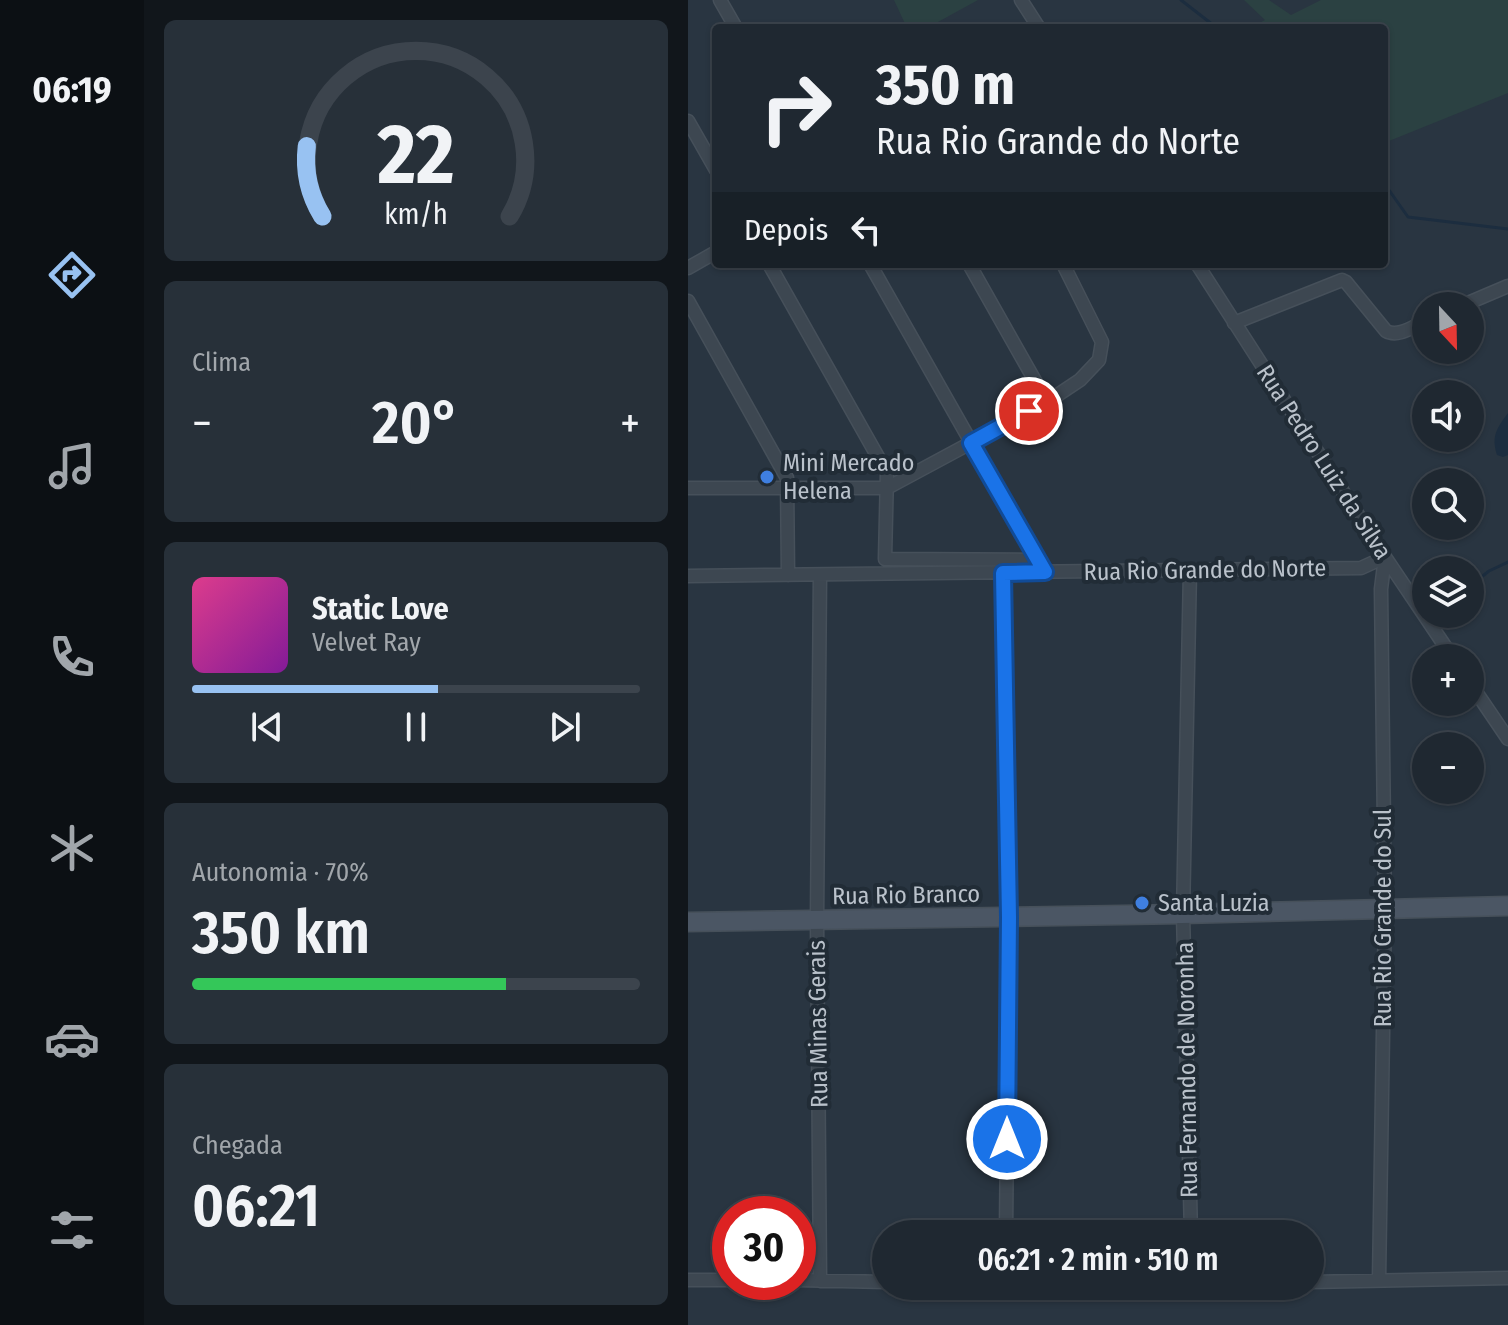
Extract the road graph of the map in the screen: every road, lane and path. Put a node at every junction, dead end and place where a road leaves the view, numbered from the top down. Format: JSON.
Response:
{"nodes":[{"id":1,"x":720,"y":0,"type":"edge"},
{"id":2,"x":1021,"y":0,"type":"edge"},
{"id":3,"x":734,"y":24,"type":"edge"},
{"id":4,"x":1036,"y":24,"type":"edge"},
{"id":5,"x":688,"y":121,"type":"edge"},
{"id":6,"x":712,"y":163,"type":"edge"},
{"id":7,"x":712,"y":254,"type":"edge"},
{"id":8,"x":688,"y":268,"type":"edge"},
{"id":9,"x":771,"y":268,"type":"edge"},
{"id":10,"x":872,"y":268,"type":"edge"},
{"id":11,"x":971,"y":268,"type":"edge"},
{"id":12,"x":1065,"y":268,"type":"edge"},
{"id":13,"x":1200,"y":268,"type":"edge"},
{"id":14,"x":1508,"y":286,"type":"edge"},
{"id":15,"x":1484,"y":296,"type":"edge"},
{"id":16,"x":688,"y":301,"type":"edge"},
{"id":17,"x":1234,"y":323,"type":"junction"},
{"id":18,"x":1412,"y":327,"type":"edge"},
{"id":19,"x":1047,"y":402,"type":"junction"},
{"id":20,"x":971,"y":443,"type":"junction"},
{"id":21,"x":690,"y":484,"type":"edge"},
{"id":22,"x":787,"y":488,"type":"junction"},
{"id":23,"x":887,"y":488,"type":"junction"},
{"id":24,"x":1385,"y":557,"type":"junction"},
{"id":25,"x":1038,"y":560,"type":"junction"},
{"id":26,"x":1190,"y":570,"type":"junction"},
{"id":27,"x":1045,"y":572,"type":"junction"},
{"id":28,"x":1003,"y":573,"type":"junction"},
{"id":29,"x":788,"y":575,"type":"junction"},
{"id":30,"x":820,"y":575,"type":"junction"},
{"id":31,"x":688,"y":576,"type":"edge"},
{"id":32,"x":1444,"y":644,"type":"edge"},
{"id":33,"x":1484,"y":704,"type":"edge"},
{"id":34,"x":1508,"y":739,"type":"edge"},
{"id":35,"x":1508,"y":906,"type":"edge"},
{"id":36,"x":1385,"y":909,"type":"junction"},
{"id":37,"x":1183,"y":914,"type":"junction"},
{"id":38,"x":1009,"y":917,"type":"junction"},
{"id":39,"x":817,"y":920,"type":"junction"},
{"id":40,"x":688,"y":922,"type":"edge"},
{"id":41,"x":1006,"y":1220,"type":"edge"},
{"id":42,"x":1191,"y":1220,"type":"edge"},
{"id":43,"x":1508,"y":1278,"type":"edge"},
{"id":44,"x":688,"y":1280,"type":"edge"},
{"id":45,"x":712,"y":1280,"type":"edge"},
{"id":46,"x":1379,"y":1280,"type":"junction"},
{"id":47,"x":816,"y":1281,"type":"edge"},
{"id":48,"x":820,"y":1281,"type":"junction"},
{"id":49,"x":872,"y":1282,"type":"edge"},
{"id":50,"x":1324,"y":1282,"type":"edge"}],
"edges":[{"from":1,"to":3,"type":"street"},
{"from":2,"to":4,"type":"street"},
{"from":5,"to":6,"type":"street"},
{"from":7,"to":8,"type":"street"},
{"from":9,"to":23,"type":"street"},
{"from":10,"to":20,"type":"street"},
{"from":11,"to":19,"type":"street"},
{"from":12,"to":19,"type":"street"},
{"from":13,"to":17,"type":"street","name":"Rua Pedro Luiz da Silva"},
{"from":14,"to":15,"type":"street"},
{"from":16,"to":22,"type":"street"},
{"from":17,"to":18,"type":"street"},
{"from":17,"to":24,"type":"street","name":"Rua Pedro Luiz da Silva"},
{"from":19,"to":20,"type":"street"},
{"from":20,"to":23,"type":"street"},
{"from":20,"to":25,"type":"street"},
{"from":21,"to":22,"type":"street"},
{"from":22,"to":23,"type":"street"},
{"from":22,"to":29,"type":"street"},
{"from":23,"to":25,"type":"street"},
{"from":24,"to":26,"type":"street","name":"Rua Rio Grande do Norte"},
{"from":24,"to":32,"type":"street","name":"Rua Pedro Luiz da Silva"},
{"from":24,"to":36,"type":"street","name":"Rua Rio Grande do Sul"},
{"from":25,"to":27,"type":"street"},
{"from":26,"to":27,"type":"street","name":"Rua Rio Grande do Norte"},
{"from":26,"to":37,"type":"street","name":"Rua Fernando de Noronha"},
{"from":27,"to":28,"type":"street","name":"Rua Rio Grande do Norte"},
{"from":28,"to":30,"type":"street","name":"Rua Rio Grande do Norte"},
{"from":28,"to":38,"type":"street"},
{"from":29,"to":30,"type":"street","name":"Rua Rio Grande do Norte"},
{"from":29,"to":31,"type":"street","name":"Rua Rio Grande do Norte"},
{"from":30,"to":39,"type":"street","name":"Rua Minas Gerais"},
{"from":33,"to":34,"type":"street"},
{"from":35,"to":36,"type":"street","name":"Rua Rio Branco"},
{"from":36,"to":37,"type":"street","name":"Rua Rio Branco"},
{"from":36,"to":46,"type":"street","name":"Rua Rio Grande do Sul"},
{"from":37,"to":38,"type":"street","name":"Rua Rio Branco"},
{"from":37,"to":42,"type":"street","name":"Rua Fernando de Noronha"},
{"from":38,"to":39,"type":"street","name":"Rua Rio Branco"},
{"from":38,"to":41,"type":"street"},
{"from":39,"to":40,"type":"street","name":"Rua Rio Branco"},
{"from":39,"to":48,"type":"street","name":"Rua Minas Gerais"},
{"from":43,"to":46,"type":"street"},
{"from":44,"to":45,"type":"street"},
{"from":46,"to":50,"type":"street"},
{"from":47,"to":48,"type":"street"},
{"from":48,"to":49,"type":"street"}]}
